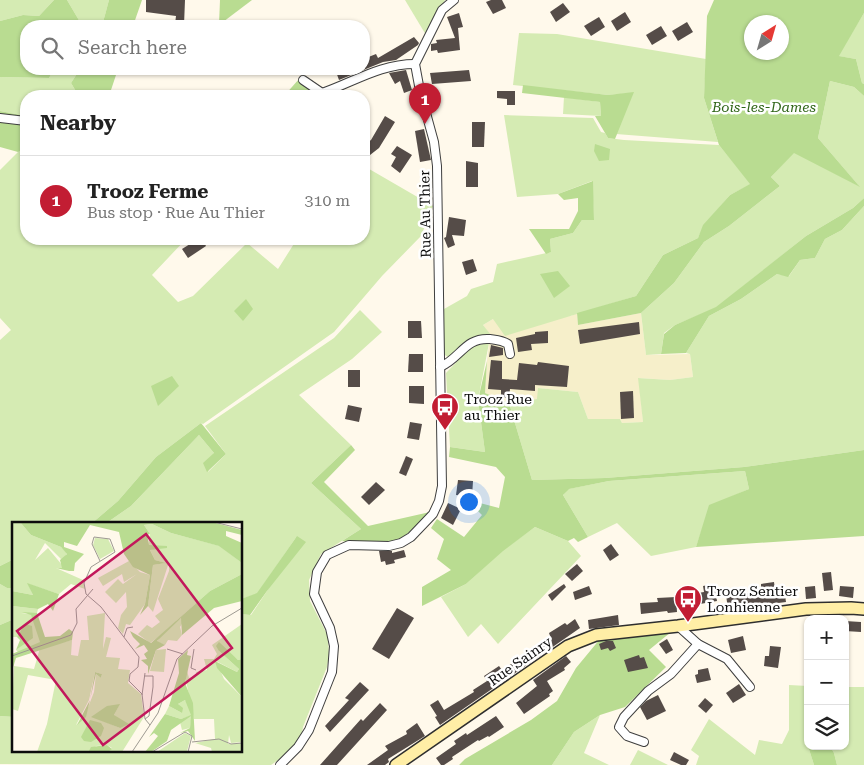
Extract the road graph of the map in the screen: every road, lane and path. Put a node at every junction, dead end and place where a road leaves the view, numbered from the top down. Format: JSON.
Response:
{"nodes":[{"id":1,"x":454,"y":0,"type":"edge"},
{"id":2,"x":415,"y":64,"type":"junction"},
{"id":3,"x":370,"y":74,"type":"edge"},
{"id":4,"x":367,"y":75,"type":"edge"},
{"id":5,"x":303,"y":80,"type":"dead end"},
{"id":6,"x":314,"y":90,"type":"edge"},
{"id":7,"x":332,"y":90,"type":"edge"},
{"id":8,"x":0,"y":118,"type":"edge"},
{"id":9,"x":20,"y":120,"type":"edge"},
{"id":10,"x":510,"y":354,"type":"dead end"},
{"id":11,"x":440,"y":367,"type":"junction"},
{"id":12,"x":864,"y":609,"type":"edge"},
{"id":13,"x":678,"y":626,"type":"junction"},
{"id":14,"x":698,"y":644,"type":"junction"},
{"id":15,"x":750,"y":687,"type":"dead end"},
{"id":16,"x":644,"y":742,"type":"dead end"},
{"id":17,"x":280,"y":765,"type":"edge"},
{"id":18,"x":396,"y":765,"type":"edge"}],
"edges":[{"from":1,"to":2,"type":"street"},
{"from":2,"to":3,"type":"street"},
{"from":2,"to":11,"type":"street","name":"Rue Au Thier"},
{"from":4,"to":7,"type":"street"},
{"from":5,"to":6,"type":"street"},
{"from":8,"to":9,"type":"street"},
{"from":10,"to":11,"type":"street"},
{"from":11,"to":17,"type":"street","name":"Rue Au Thier"},
{"from":12,"to":13,"type":"street","name":"Rue Sainry"},
{"from":13,"to":14,"type":"street"},
{"from":13,"to":18,"type":"street","name":"Rue Sainry"},
{"from":14,"to":15,"type":"street"},
{"from":14,"to":16,"type":"street"}]}
